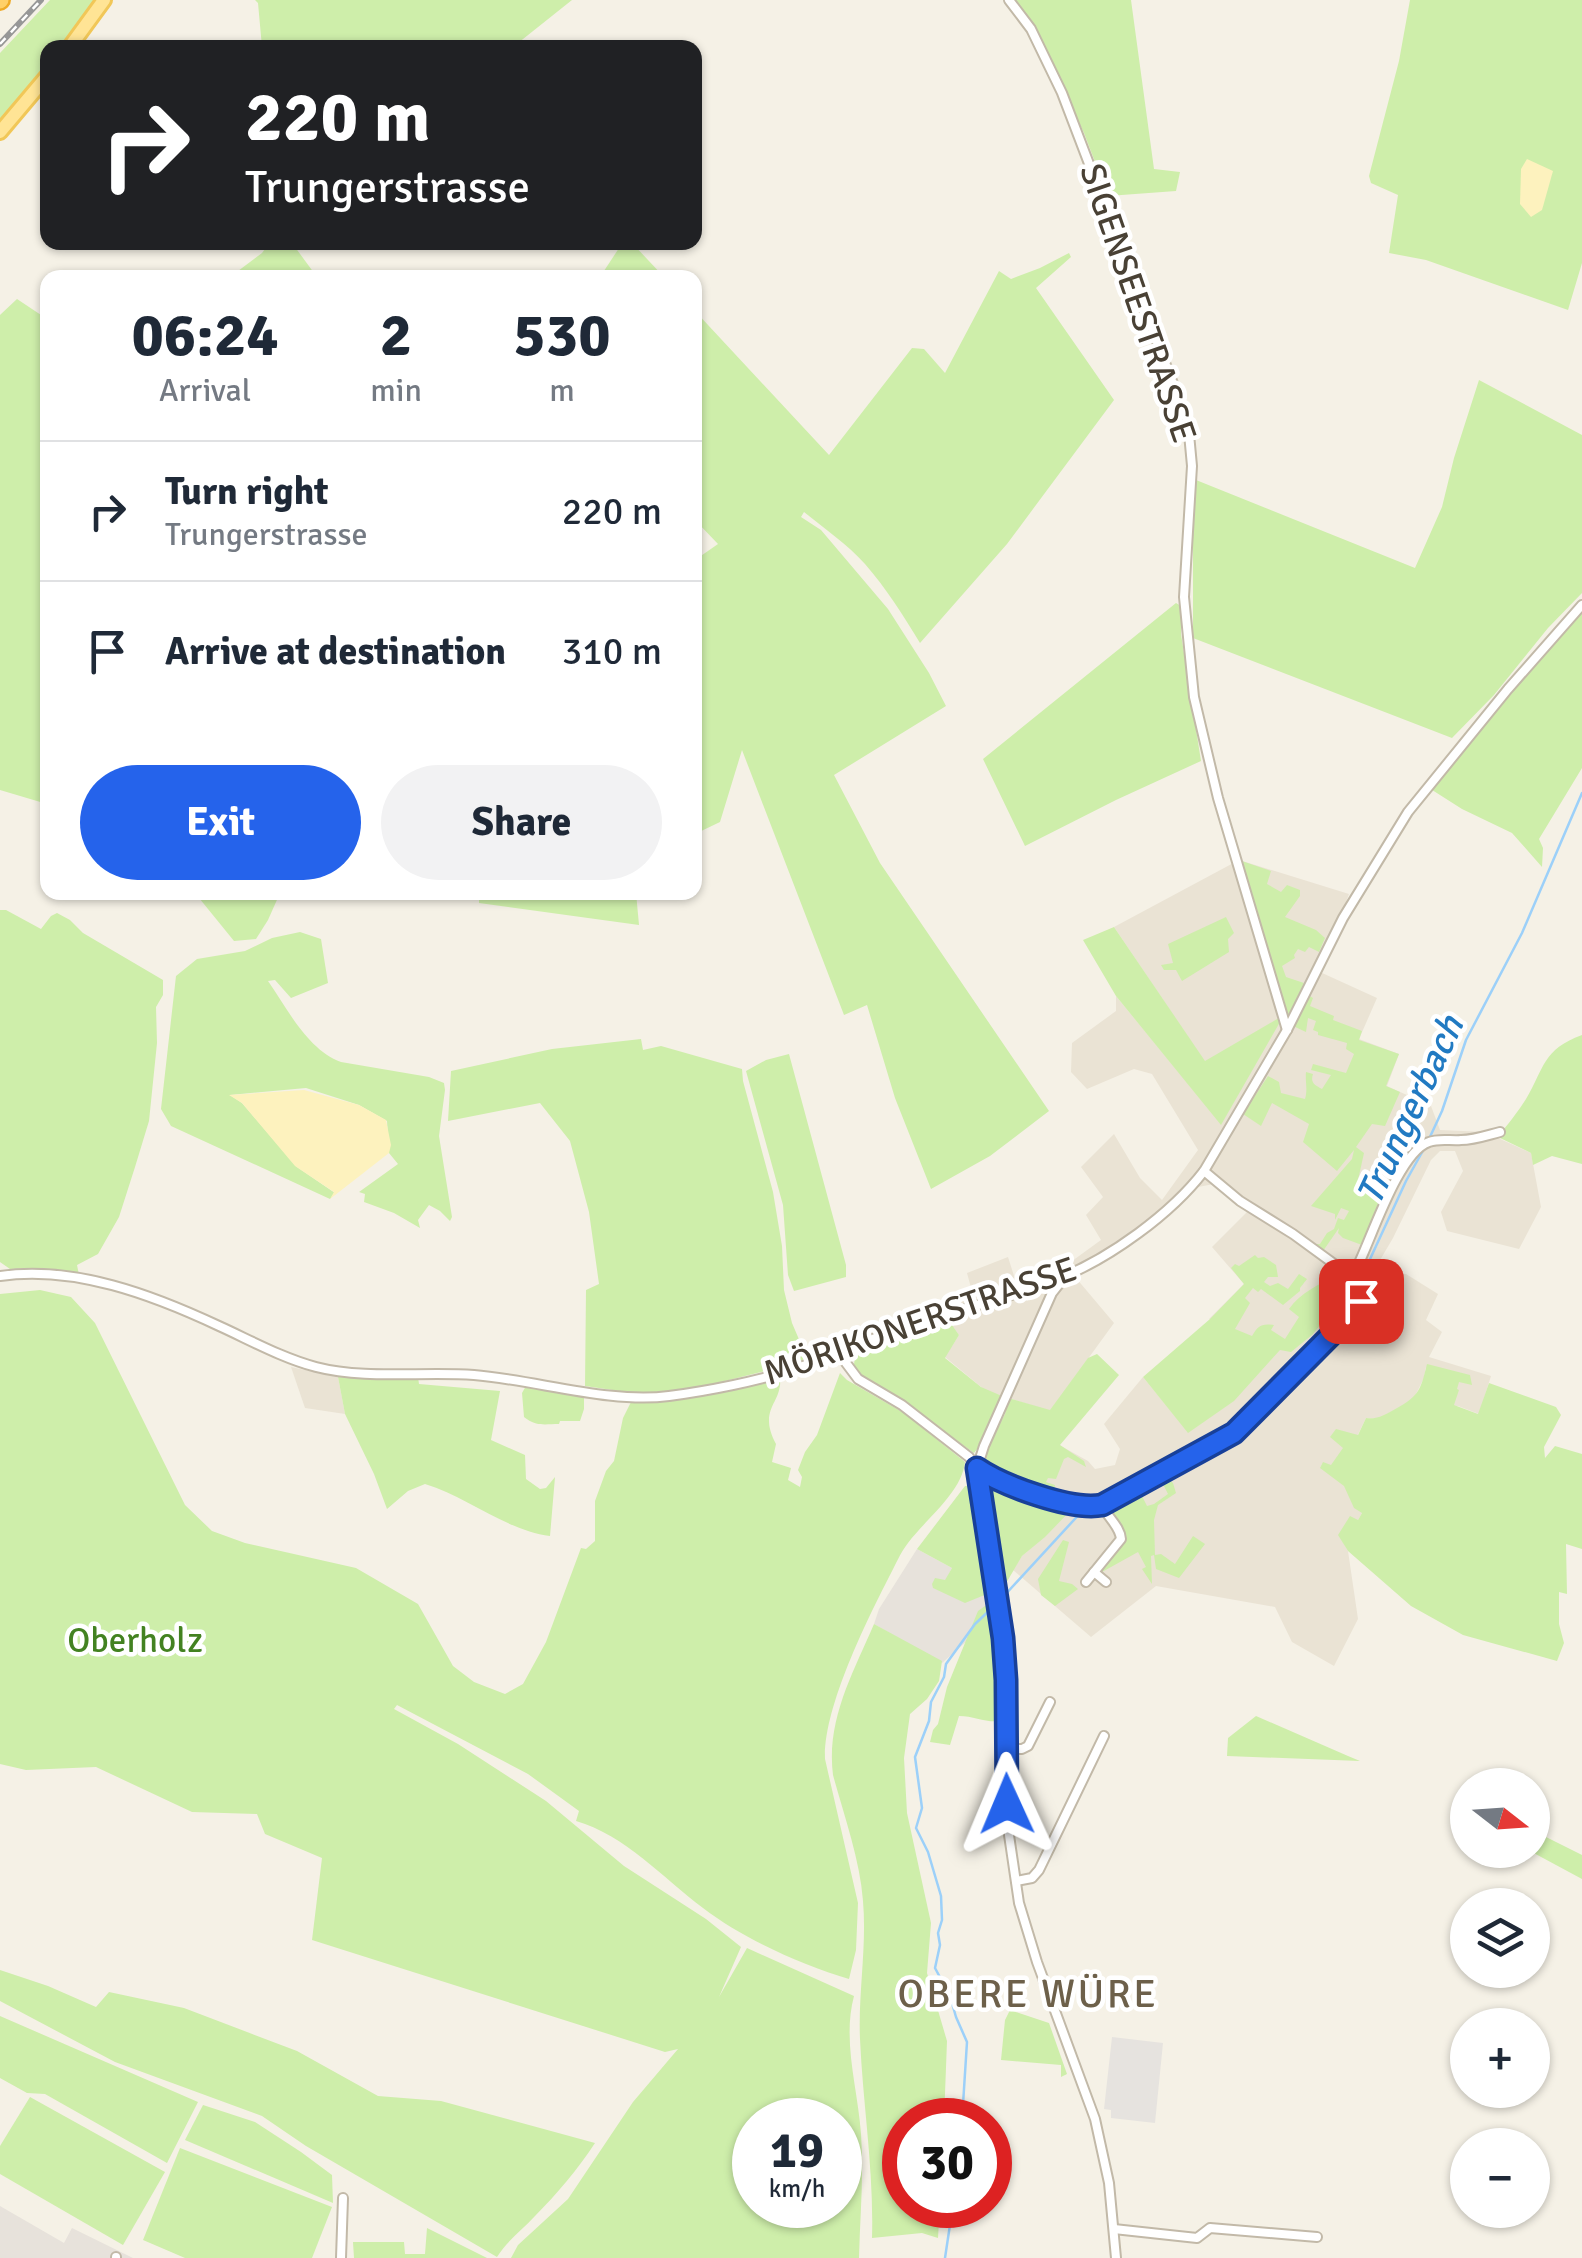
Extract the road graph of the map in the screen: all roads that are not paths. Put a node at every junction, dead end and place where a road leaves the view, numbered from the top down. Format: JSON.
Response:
{"nodes":[{"id":1,"x":104,"y":0,"type":"edge"},
{"id":2,"x":1009,"y":0,"type":"edge"},
{"id":3,"x":75,"y":40,"type":"edge"},
{"id":4,"x":40,"y":84,"type":"edge"},
{"id":5,"x":0,"y":132,"type":"edge"},
{"id":6,"x":1582,"y":605,"type":"edge"},
{"id":7,"x":1287,"y":1030,"type":"junction"},
{"id":8,"x":1500,"y":1132,"type":"dead end"},
{"id":9,"x":1204,"y":1170,"type":"junction"},
{"id":10,"x":1348,"y":1274,"type":"junction"},
{"id":11,"x":0,"y":1276,"type":"edge"},
{"id":12,"x":1066,"y":1276,"type":"junction"},
{"id":13,"x":841,"y":1351,"type":"junction"},
{"id":14,"x":977,"y":1468,"type":"junction"},
{"id":15,"x":1098,"y":1506,"type":"junction"},
{"id":16,"x":1094,"y":1572,"type":"junction"},
{"id":17,"x":1086,"y":1582,"type":"dead end"},
{"id":18,"x":1106,"y":1582,"type":"dead end"},
{"id":19,"x":1050,"y":1702,"type":"dead end"},
{"id":20,"x":1104,"y":1736,"type":"dead end"},
{"id":21,"x":1006,"y":1748,"type":"junction"},
{"id":22,"x":1016,"y":1882,"type":"junction"},
{"id":23,"x":343,"y":2198,"type":"dead end"},
{"id":24,"x":1114,"y":2230,"type":"junction"},
{"id":25,"x":1317,"y":2237,"type":"dead end"},
{"id":26,"x":341,"y":2258,"type":"edge"},
{"id":27,"x":1116,"y":2258,"type":"edge"}],
"edges":[{"from":1,"to":3,"type":"main road"},
{"from":2,"to":7,"type":"street","name":"SIGENSEESTRASSE"},
{"from":4,"to":5,"type":"main road"},
{"from":6,"to":7,"type":"street","name":"MÖRIKONERSTRASSE"},
{"from":7,"to":9,"type":"street","name":"MÖRIKONERSTRASSE"},
{"from":8,"to":10,"type":"street"},
{"from":9,"to":10,"type":"street"},
{"from":9,"to":12,"type":"street","name":"MÖRIKONERSTRASSE"},
{"from":10,"to":15,"type":"street"},
{"from":11,"to":13,"type":"street","name":"MÖRIKONERSTRASSE"},
{"from":12,"to":13,"type":"street","name":"MÖRIKONERSTRASSE"},
{"from":12,"to":14,"type":"street"},
{"from":13,"to":14,"type":"street"},
{"from":14,"to":15,"type":"street"},
{"from":14,"to":21,"type":"street"},
{"from":15,"to":16,"type":"street"},
{"from":16,"to":17,"type":"street"},
{"from":16,"to":18,"type":"street"},
{"from":19,"to":21,"type":"street"},
{"from":20,"to":22,"type":"street"},
{"from":21,"to":22,"type":"street"},
{"from":22,"to":24,"type":"street"},
{"from":23,"to":26,"type":"street"},
{"from":24,"to":25,"type":"street"},
{"from":24,"to":27,"type":"street"}]}
